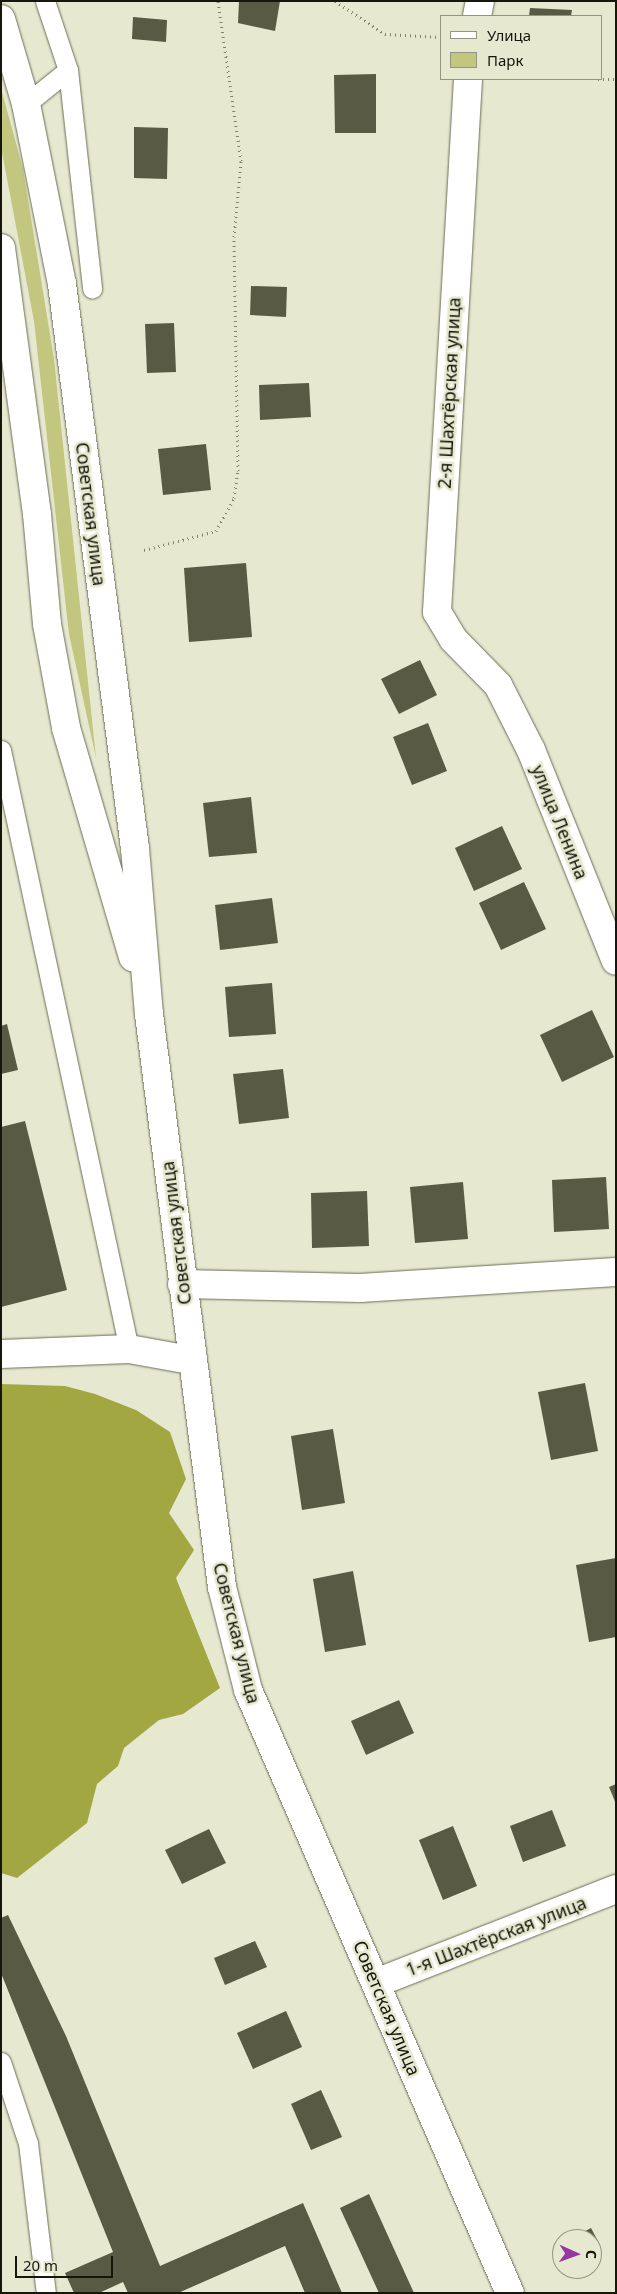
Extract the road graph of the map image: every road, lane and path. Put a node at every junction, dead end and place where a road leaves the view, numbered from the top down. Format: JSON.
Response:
{"nodes":[{"id":1,"x":218,"y":1,"type":"edge"},
{"id":2,"x":336,"y":1,"type":"edge"},
{"id":3,"x":480,"y":1,"type":"edge"},
{"id":4,"x":53,"y":6,"type":"edge"},
{"id":5,"x":477,"y":15,"type":"edge"},
{"id":6,"x":1,"y":20,"type":"edge"},
{"id":7,"x":440,"y":37,"type":"edge"},
{"id":8,"x":68,"y":70,"type":"junction"},
{"id":9,"x":602,"y":79,"type":"edge"},
{"id":10,"x":616,"y":79,"type":"edge"},
{"id":11,"x":468,"y":80,"type":"edge"},
{"id":12,"x":26,"y":104,"type":"junction"},
{"id":13,"x":1,"y":248,"type":"edge"},
{"id":14,"x":92,"y":289,"type":"dead end"},
{"id":15,"x":144,"y":550,"type":"dead end"},
{"id":16,"x":498,"y":685,"type":"joint"},
{"id":17,"x":1,"y":750,"type":"edge"},
{"id":18,"x":616,"y":961,"type":"edge"},
{"id":19,"x":149,"y":1014,"type":"junction"},
{"id":20,"x":616,"y":1272,"type":"edge"},
{"id":21,"x":182,"y":1284,"type":"junction"},
{"id":22,"x":129,"y":1349,"type":"junction"},
{"id":23,"x":1,"y":1354,"type":"edge"},
{"id":24,"x":190,"y":1360,"type":"junction"},
{"id":25,"x":616,"y":1889,"type":"edge"},
{"id":26,"x":376,"y":1983,"type":"junction"},
{"id":27,"x":1,"y":2062,"type":"edge"},
{"id":28,"x":46,"y":2293,"type":"edge"},
{"id":29,"x":510,"y":2293,"type":"edge"}],
"edges":[{"from":1,"to":15,"type":"path"},
{"from":2,"to":7,"type":"path"},
{"from":3,"to":5,"type":"main road"},
{"from":4,"to":8,"type":"lane"},
{"from":6,"to":12,"type":"main road","name":"Советская улица"},
{"from":8,"to":12,"type":"lane"},
{"from":8,"to":14,"type":"lane"},
{"from":9,"to":10,"type":"path"},
{"from":11,"to":16,"type":"main road","name":"2-я Шахтёрская улица"},
{"from":12,"to":19,"type":"main road","name":"Советская улица"},
{"from":13,"to":19,"type":"main road","name":"Советская улица"},
{"from":16,"to":18,"type":"main road","name":"улица Ленина"},
{"from":17,"to":22,"type":"lane"},
{"from":19,"to":21,"type":"main road","name":"Советская улица"},
{"from":20,"to":21,"type":"main road"},
{"from":21,"to":24,"type":"main road","name":"Советская улица"},
{"from":22,"to":23,"type":"main road"},
{"from":22,"to":24,"type":"main road"},
{"from":24,"to":26,"type":"main road","name":"Советская улица"},
{"from":25,"to":26,"type":"main road","name":"1-я Шахтёрская улица"},
{"from":26,"to":29,"type":"main road","name":"Советская улица"},
{"from":27,"to":28,"type":"lane"}]}
